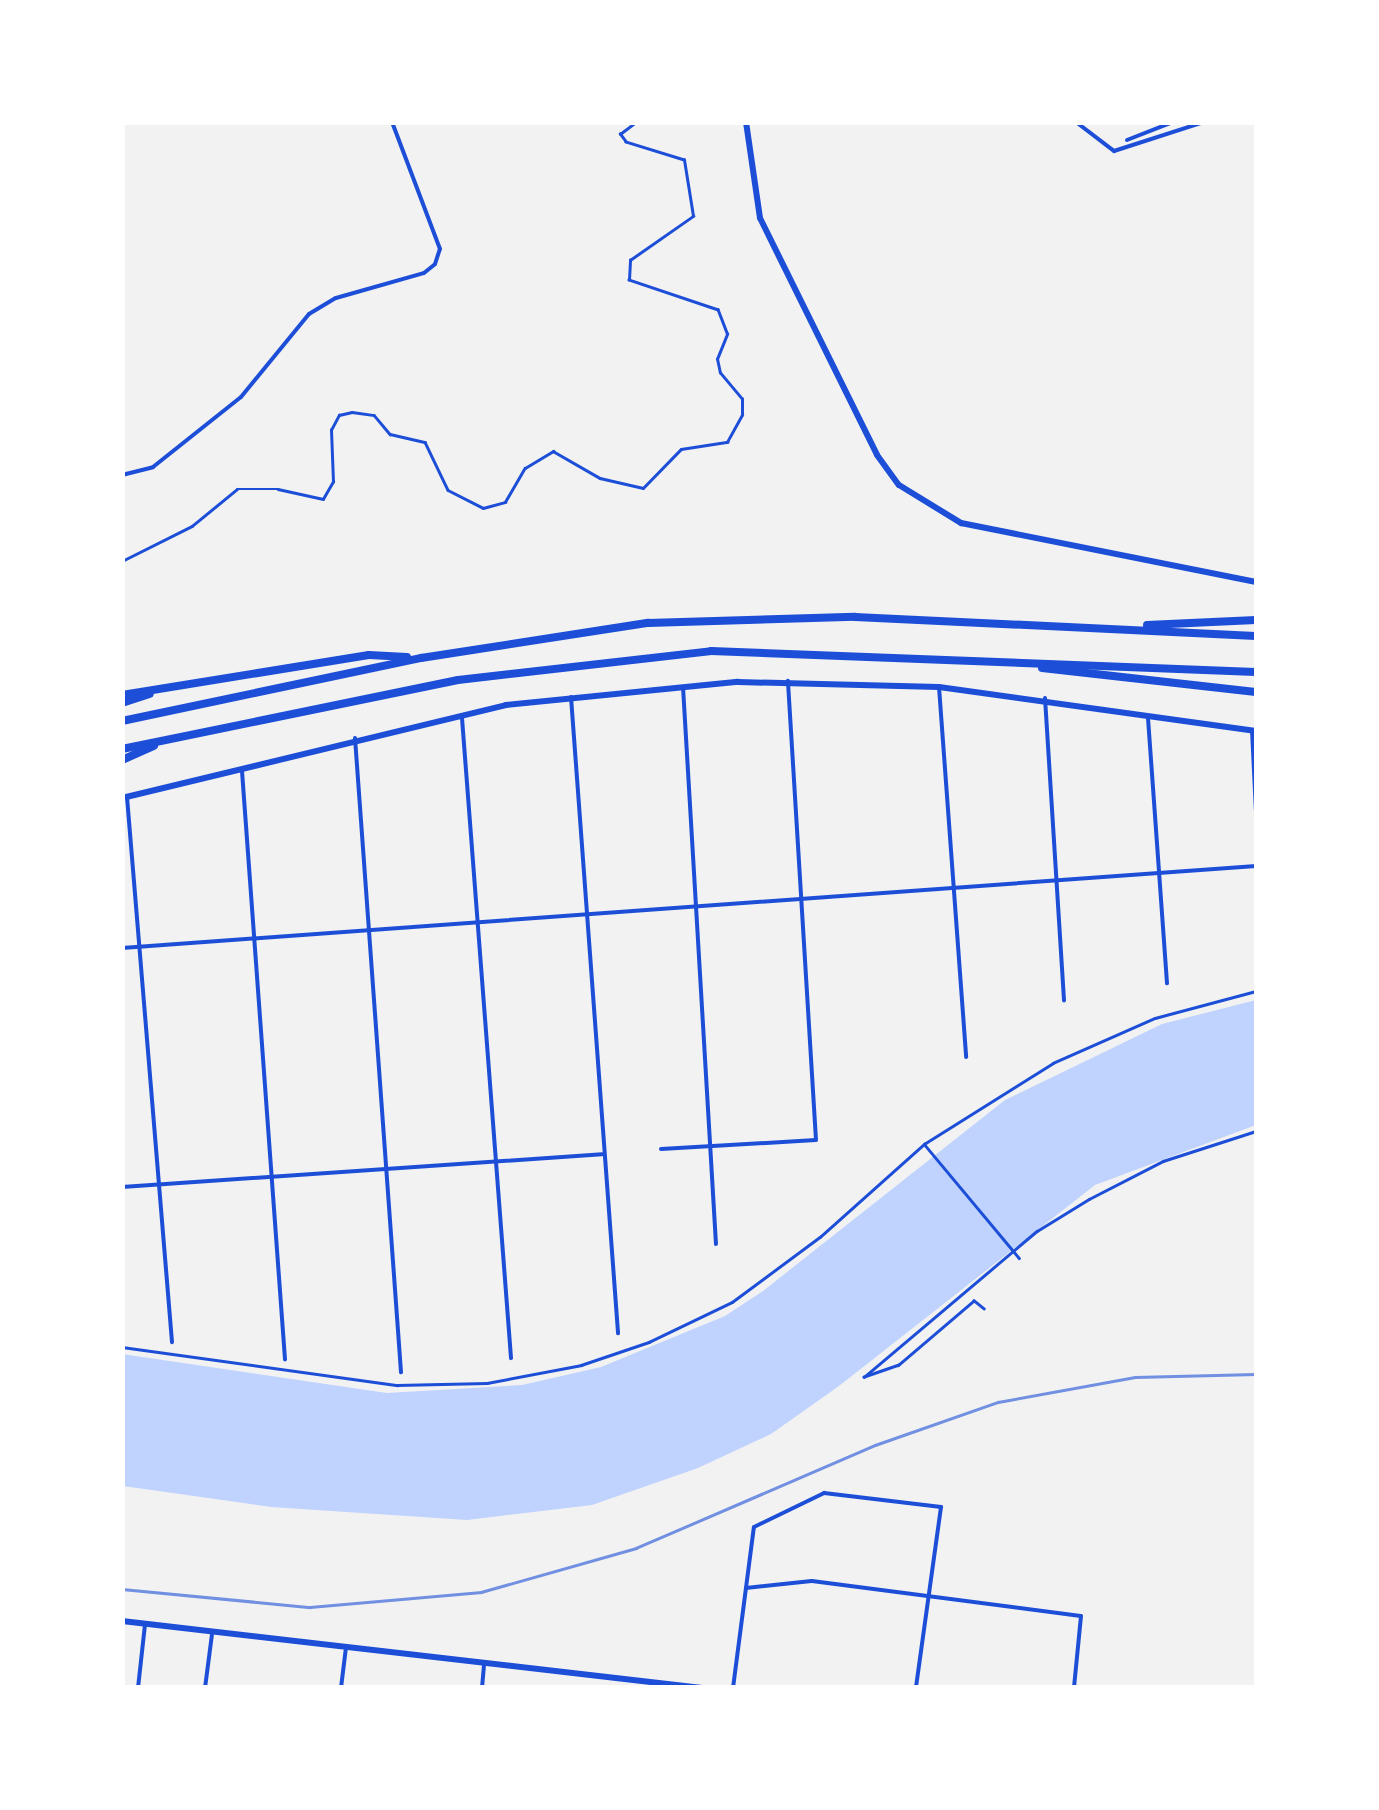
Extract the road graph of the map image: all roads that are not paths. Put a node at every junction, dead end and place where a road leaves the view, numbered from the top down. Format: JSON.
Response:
{"nodes":[{"id":1,"x":392,"y":122,"type":"edge"},
{"id":2,"x":746,"y":122,"type":"edge"},
{"id":3,"x":1076,"y":122,"type":"edge"},
{"id":4,"x":1173,"y":122,"type":"edge"},
{"id":5,"x":1204,"y":122,"type":"edge"},
{"id":6,"x":1127,"y":140,"type":"dead end"},
{"id":7,"x":122,"y":474,"type":"edge"},
{"id":8,"x":1256,"y":582,"type":"edge"},
{"id":9,"x":1256,"y":620,"type":"edge"},
{"id":10,"x":1118,"y":627,"type":"junction"},
{"id":11,"x":1256,"y":636,"type":"edge"},
{"id":12,"x":421,"y":658,"type":"junction"},
{"id":13,"x":1013,"y":662,"type":"junction"},
{"id":14,"x":1256,"y":672,"type":"edge"},
{"id":15,"x":788,"y":681,"type":"junction"},
{"id":16,"x":683,"y":686,"type":"junction"},
{"id":17,"x":168,"y":687,"type":"junction"},
{"id":18,"x":939,"y":687,"type":"junction"},
{"id":19,"x":1256,"y":692,"type":"edge"},
{"id":20,"x":122,"y":694,"type":"edge"},
{"id":21,"x":571,"y":697,"type":"junction"},
{"id":22,"x":1045,"y":698,"type":"junction"},
{"id":23,"x":122,"y":702,"type":"edge"},
{"id":24,"x":1148,"y":713,"type":"junction"},
{"id":25,"x":462,"y":714,"type":"junction"},
{"id":26,"x":122,"y":721,"type":"edge"},
{"id":27,"x":1254,"y":730,"type":"edge"},
{"id":28,"x":354,"y":738,"type":"junction"},
{"id":29,"x":167,"y":740,"type":"junction"},
{"id":30,"x":122,"y":749,"type":"edge"},
{"id":31,"x":122,"y":760,"type":"edge"},
{"id":32,"x":242,"y":768,"type":"junction"},
{"id":33,"x":125,"y":797,"type":"edge"},
{"id":34,"x":1256,"y":812,"type":"edge"},
{"id":35,"x":1256,"y":866,"type":"edge"},
{"id":36,"x":1158,"y":873,"type":"junction"},
{"id":37,"x":1056,"y":880,"type":"junction"},
{"id":38,"x":953,"y":887,"type":"junction"},
{"id":39,"x":802,"y":900,"type":"junction"},
{"id":40,"x":696,"y":907,"type":"junction"},
{"id":41,"x":586,"y":914,"type":"junction"},
{"id":42,"x":478,"y":922,"type":"junction"},
{"id":43,"x":366,"y":930,"type":"junction"},
{"id":44,"x":254,"y":938,"type":"junction"},
{"id":45,"x":141,"y":946,"type":"junction"},
{"id":46,"x":122,"y":948,"type":"edge"},
{"id":47,"x":1167,"y":984,"type":"dead end"},
{"id":48,"x":1064,"y":1000,"type":"dead end"},
{"id":49,"x":966,"y":1057,"type":"dead end"},
{"id":50,"x":710,"y":1146,"type":"junction"},
{"id":51,"x":661,"y":1149,"type":"dead end"},
{"id":52,"x":602,"y":1154,"type":"junction"},
{"id":53,"x":494,"y":1162,"type":"junction"},
{"id":54,"x":384,"y":1169,"type":"junction"},
{"id":55,"x":271,"y":1177,"type":"junction"},
{"id":56,"x":158,"y":1184,"type":"junction"},
{"id":57,"x":122,"y":1187,"type":"edge"},
{"id":58,"x":716,"y":1244,"type":"dead end"},
{"id":59,"x":618,"y":1334,"type":"dead end"},
{"id":60,"x":172,"y":1342,"type":"dead end"},
{"id":61,"x":511,"y":1358,"type":"dead end"},
{"id":62,"x":286,"y":1359,"type":"dead end"},
{"id":63,"x":401,"y":1372,"type":"dead end"},
{"id":64,"x":745,"y":1588,"type":"junction"},
{"id":65,"x":928,"y":1596,"type":"junction"},
{"id":66,"x":122,"y":1622,"type":"edge"},
{"id":67,"x":146,"y":1624,"type":"junction"},
{"id":68,"x":212,"y":1634,"type":"junction"},
{"id":69,"x":346,"y":1650,"type":"junction"},
{"id":70,"x":484,"y":1665,"type":"junction"},
{"id":71,"x":609,"y":1678,"type":"junction"},
{"id":72,"x":138,"y":1688,"type":"edge"},
{"id":73,"x":205,"y":1688,"type":"edge"},
{"id":74,"x":341,"y":1688,"type":"edge"},
{"id":75,"x":482,"y":1688,"type":"edge"},
{"id":76,"x":608,"y":1688,"type":"edge"},
{"id":77,"x":702,"y":1688,"type":"edge"},
{"id":78,"x":733,"y":1688,"type":"edge"},
{"id":79,"x":916,"y":1688,"type":"edge"},
{"id":80,"x":1074,"y":1688,"type":"edge"}],
"edges":[{"from":1,"to":7,"type":"street"},
{"from":2,"to":8,"type":"main road"},
{"from":3,"to":5,"type":"street"},
{"from":4,"to":6,"type":"street"},
{"from":9,"to":10,"type":"highway"},
{"from":10,"to":11,"type":"highway"},
{"from":10,"to":12,"type":"highway"},
{"from":12,"to":17,"type":"highway"},
{"from":12,"to":26,"type":"highway"},
{"from":13,"to":14,"type":"highway"},
{"from":13,"to":19,"type":"highway"},
{"from":13,"to":29,"type":"highway"},
{"from":15,"to":16,"type":"main road"},
{"from":15,"to":18,"type":"main road"},
{"from":15,"to":39,"type":"street"},
{"from":16,"to":21,"type":"main road"},
{"from":16,"to":40,"type":"street"},
{"from":17,"to":20,"type":"highway"},
{"from":17,"to":23,"type":"highway"},
{"from":18,"to":22,"type":"main road"},
{"from":18,"to":38,"type":"street"},
{"from":21,"to":25,"type":"main road"},
{"from":21,"to":41,"type":"street"},
{"from":22,"to":24,"type":"main road"},
{"from":22,"to":37,"type":"street"},
{"from":24,"to":27,"type":"main road"},
{"from":24,"to":36,"type":"street"},
{"from":25,"to":28,"type":"main road"},
{"from":25,"to":42,"type":"street"},
{"from":27,"to":34,"type":"street"},
{"from":28,"to":32,"type":"main road"},
{"from":28,"to":43,"type":"street"},
{"from":29,"to":30,"type":"highway"},
{"from":29,"to":31,"type":"highway"},
{"from":32,"to":33,"type":"main road"},
{"from":32,"to":44,"type":"street"},
{"from":33,"to":45,"type":"street"},
{"from":35,"to":36,"type":"street"},
{"from":36,"to":37,"type":"street"},
{"from":36,"to":47,"type":"street"},
{"from":37,"to":38,"type":"street"},
{"from":37,"to":48,"type":"street"},
{"from":38,"to":39,"type":"street"},
{"from":38,"to":49,"type":"street"},
{"from":39,"to":40,"type":"street"},
{"from":39,"to":50,"type":"street"},
{"from":40,"to":41,"type":"street"},
{"from":40,"to":50,"type":"street"},
{"from":41,"to":42,"type":"street"},
{"from":41,"to":52,"type":"street"},
{"from":42,"to":43,"type":"street"},
{"from":42,"to":53,"type":"street"},
{"from":43,"to":44,"type":"street"},
{"from":43,"to":54,"type":"street"},
{"from":44,"to":45,"type":"street"},
{"from":44,"to":55,"type":"street"},
{"from":45,"to":46,"type":"street"},
{"from":45,"to":56,"type":"street"},
{"from":50,"to":51,"type":"street"},
{"from":50,"to":58,"type":"street"},
{"from":52,"to":53,"type":"street"},
{"from":52,"to":59,"type":"street"},
{"from":53,"to":54,"type":"street"},
{"from":53,"to":61,"type":"street"},
{"from":54,"to":55,"type":"street"},
{"from":54,"to":63,"type":"street"},
{"from":55,"to":56,"type":"street"},
{"from":55,"to":62,"type":"street"},
{"from":56,"to":57,"type":"street"},
{"from":56,"to":60,"type":"street"},
{"from":64,"to":65,"type":"street"},
{"from":64,"to":65,"type":"street"},
{"from":64,"to":78,"type":"street"},
{"from":65,"to":79,"type":"street"},
{"from":65,"to":80,"type":"street"},
{"from":66,"to":67,"type":"main road"},
{"from":67,"to":68,"type":"main road"},
{"from":67,"to":72,"type":"street"},
{"from":68,"to":69,"type":"main road"},
{"from":68,"to":73,"type":"street"},
{"from":69,"to":70,"type":"main road"},
{"from":69,"to":74,"type":"street"},
{"from":70,"to":71,"type":"main road"},
{"from":70,"to":75,"type":"street"},
{"from":71,"to":76,"type":"street"},
{"from":71,"to":77,"type":"main road"}]}
